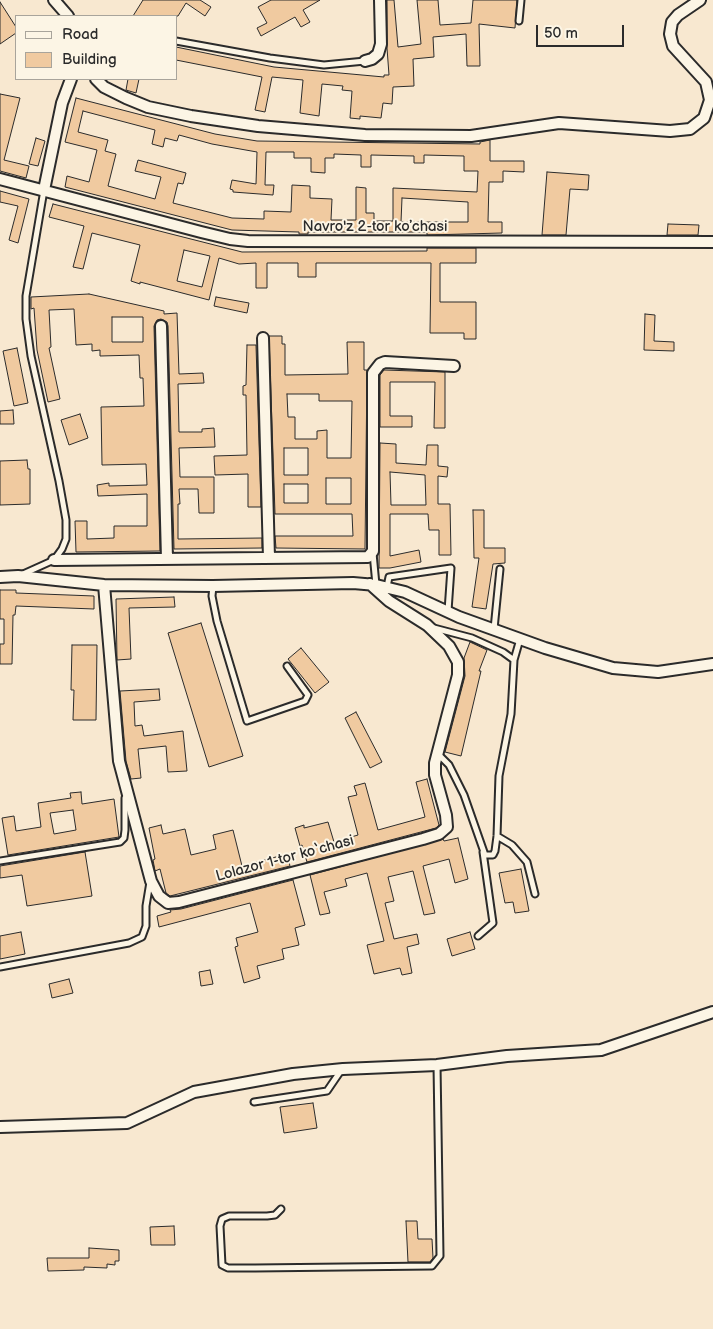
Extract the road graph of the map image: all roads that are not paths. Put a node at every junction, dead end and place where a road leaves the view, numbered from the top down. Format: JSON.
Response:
{"nodes":[{"id":1,"x":54,"y":0,"type":"edge"},
{"id":2,"x":380,"y":0,"type":"edge"},
{"id":3,"x":521,"y":0,"type":"edge"},
{"id":4,"x":700,"y":0,"type":"edge"},
{"id":5,"x":67,"y":15,"type":"edge"},
{"id":6,"x":519,"y":21,"type":"dead end"},
{"id":7,"x":178,"y":41,"type":"edge"},
{"id":8,"x":364,"y":61,"type":"joint"},
{"id":9,"x":71,"y":80,"type":"edge"},
{"id":10,"x":97,"y":80,"type":"edge"},
{"id":11,"x":0,"y":179,"type":"edge"},
{"id":12,"x":44,"y":190,"type":"junction"},
{"id":13,"x":713,"y":242,"type":"edge"},
{"id":14,"x":161,"y":326,"type":"dead end"},
{"id":15,"x":263,"y":338,"type":"dead end"},
{"id":16,"x":454,"y":366,"type":"dead end"},
{"id":17,"x":373,"y":551,"type":"junction"},
{"id":18,"x":269,"y":558,"type":"junction"},
{"id":19,"x":167,"y":559,"type":"junction"},
{"id":20,"x":54,"y":560,"type":"junction"},
{"id":21,"x":500,"y":569,"type":"dead end"},
{"id":22,"x":0,"y":576,"type":"edge"},
{"id":23,"x":18,"y":576,"type":"junction"},
{"id":24,"x":373,"y":584,"type":"junction"},
{"id":25,"x":104,"y":585,"type":"junction"},
{"id":26,"x":213,"y":586,"type":"junction"},
{"id":27,"x":387,"y":587,"type":"junction"},
{"id":28,"x":448,"y":611,"type":"junction"},
{"id":29,"x":430,"y":627,"type":"junction"},
{"id":30,"x":494,"y":629,"type":"junction"},
{"id":31,"x":520,"y":639,"type":"junction"},
{"id":32,"x":514,"y":660,"type":"junction"},
{"id":33,"x":713,"y":664,"type":"edge"},
{"id":34,"x":287,"y":666,"type":"dead end"},
{"id":35,"x":438,"y":753,"type":"junction"},
{"id":36,"x":125,"y":788,"type":"junction"},
{"id":37,"x":497,"y":836,"type":"junction"},
{"id":38,"x":483,"y":852,"type":"junction"},
{"id":39,"x":0,"y":861,"type":"edge"},
{"id":40,"x":151,"y":881,"type":"junction"},
{"id":41,"x":535,"y":894,"type":"dead end"},
{"id":42,"x":478,"y":936,"type":"dead end"},
{"id":43,"x":0,"y":967,"type":"edge"},
{"id":44,"x":713,"y":1012,"type":"edge"},
{"id":45,"x":437,"y":1065,"type":"junction"},
{"id":46,"x":343,"y":1069,"type":"junction"},
{"id":47,"x":254,"y":1102,"type":"dead end"},
{"id":48,"x":0,"y":1127,"type":"edge"},
{"id":49,"x":281,"y":1209,"type":"dead end"}],
"edges":[{"from":1,"to":5,"type":"street"},
{"from":2,"to":8,"type":"street"},
{"from":3,"to":6,"type":"lane"},
{"from":4,"to":10,"type":"street"},
{"from":7,"to":8,"type":"lane"},
{"from":9,"to":12,"type":"street"},
{"from":11,"to":12,"type":"street"},
{"from":12,"to":13,"type":"street"},
{"from":12,"to":20,"type":"lane"},
{"from":14,"to":19,"type":"street"},
{"from":15,"to":18,"type":"street"},
{"from":16,"to":17,"type":"street"},
{"from":17,"to":18,"type":"street"},
{"from":17,"to":24,"type":"lane"},
{"from":18,"to":19,"type":"street"},
{"from":19,"to":20,"type":"street"},
{"from":20,"to":23,"type":"lane"},
{"from":21,"to":30,"type":"lane"},
{"from":22,"to":23,"type":"street"},
{"from":23,"to":25,"type":"street"},
{"from":24,"to":26,"type":"street"},
{"from":24,"to":27,"type":"street"},
{"from":24,"to":29,"type":"street","name":"Lolazor 1-tor ko‘chasi"},
{"from":25,"to":26,"type":"street"},
{"from":25,"to":36,"type":"street","name":"Lolazor 1-tor ko‘chasi"},
{"from":26,"to":34,"type":"lane"},
{"from":27,"to":28,"type":"street"},
{"from":27,"to":28,"type":"lane"},
{"from":28,"to":30,"type":"street"},
{"from":29,"to":32,"type":"lane"},
{"from":29,"to":35,"type":"street","name":"Lolazor 1-tor ko‘chasi"},
{"from":30,"to":31,"type":"street"},
{"from":31,"to":32,"type":"lane"},
{"from":31,"to":33,"type":"street"},
{"from":32,"to":37,"type":"lane"},
{"from":35,"to":38,"type":"lane"},
{"from":35,"to":40,"type":"street","name":"Lolazor 1-tor ko‘chasi"},
{"from":36,"to":39,"type":"lane"},
{"from":36,"to":40,"type":"street","name":"Lolazor 1-tor ko‘chasi"},
{"from":37,"to":38,"type":"lane"},
{"from":37,"to":41,"type":"lane"},
{"from":38,"to":42,"type":"lane"},
{"from":40,"to":43,"type":"lane"},
{"from":44,"to":45,"type":"street"},
{"from":45,"to":46,"type":"street"},
{"from":45,"to":49,"type":"lane"},
{"from":46,"to":47,"type":"lane"},
{"from":46,"to":48,"type":"street"}]}
